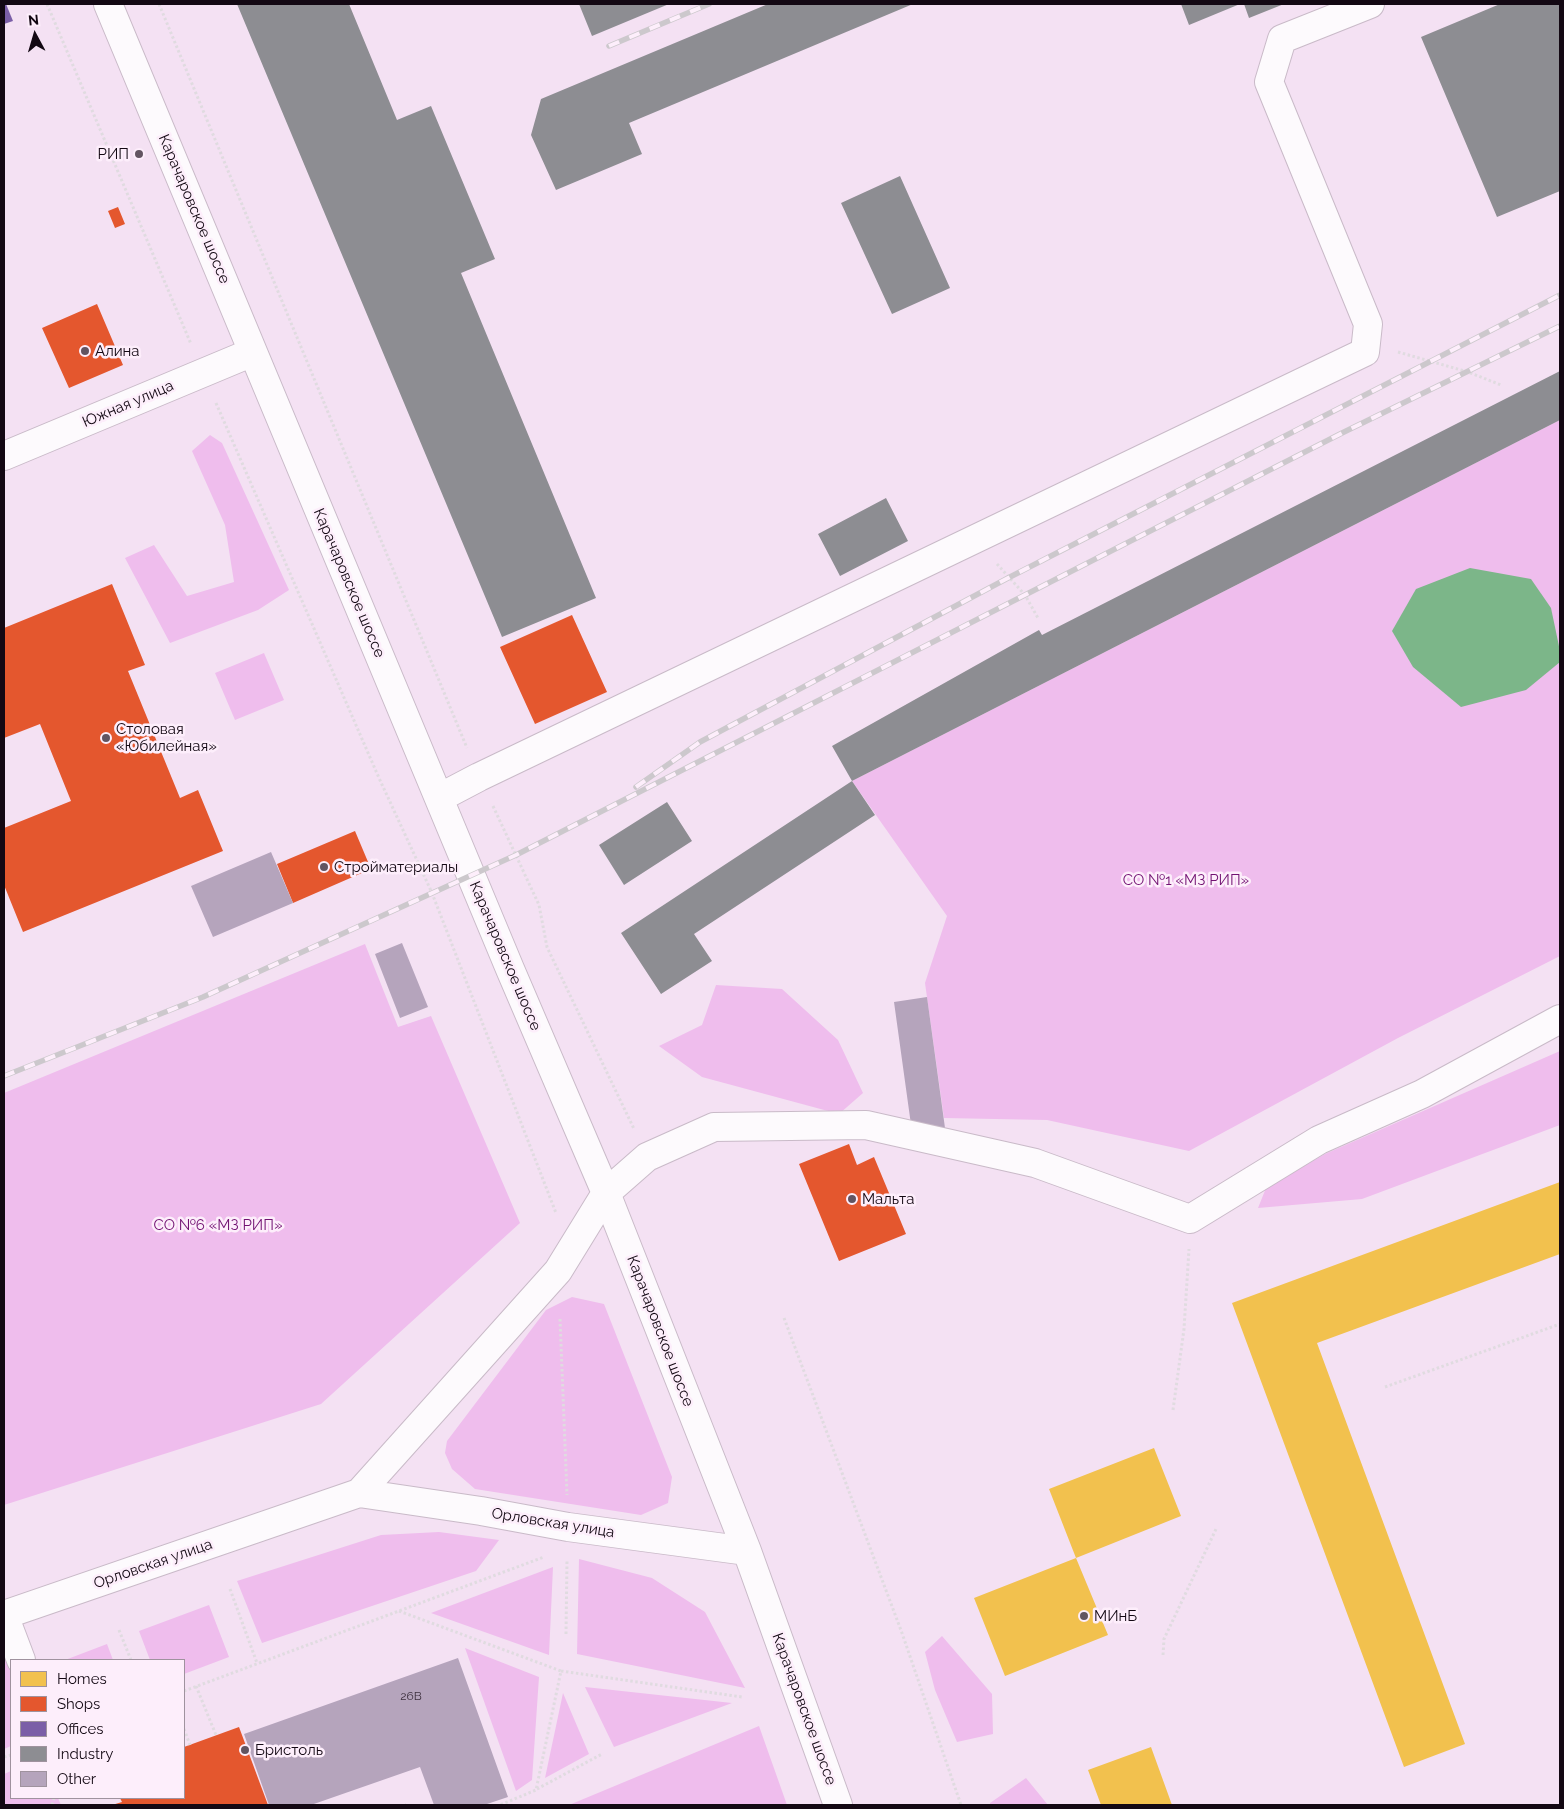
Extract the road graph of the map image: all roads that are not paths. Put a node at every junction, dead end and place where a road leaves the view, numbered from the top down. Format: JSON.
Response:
{"nodes":[{"id":1,"x":108,"y":4,"type":"edge"},
{"id":2,"x":1370,"y":4,"type":"edge"},
{"id":3,"x":253,"y":352,"type":"junction"},
{"id":4,"x":4,"y":456,"type":"edge"},
{"id":5,"x":439,"y":798,"type":"junction"},
{"id":6,"x":1560,"y":1019,"type":"edge"},
{"id":7,"x":606,"y":1193,"type":"junction"},
{"id":8,"x":359,"y":1493,"type":"junction"},
{"id":9,"x":747,"y":1551,"type":"junction"},
{"id":10,"x":4,"y":1615,"type":"edge"},
{"id":11,"x":21,"y":1659,"type":"edge"},
{"id":12,"x":838,"y":1805,"type":"edge"}],
"edges":[{"from":1,"to":3,"type":"street","name":"Карачаровское шоссе"},
{"from":2,"to":5,"type":"street"},
{"from":3,"to":4,"type":"street","name":"Южная улица"},
{"from":3,"to":5,"type":"street","name":"Карачаровское шоссе"},
{"from":5,"to":7,"type":"street","name":"Карачаровское шоссе"},
{"from":6,"to":7,"type":"street","name":"Орловская улица"},
{"from":7,"to":8,"type":"street","name":"Орловская улица"},
{"from":7,"to":9,"type":"street","name":"Карачаровское шоссе"},
{"from":8,"to":9,"type":"street","name":"Орловская улица"},
{"from":8,"to":10,"type":"street","name":"Орловская улица"},
{"from":9,"to":12,"type":"street","name":"Карачаровское шоссе"},
{"from":10,"to":11,"type":"street"}]}
